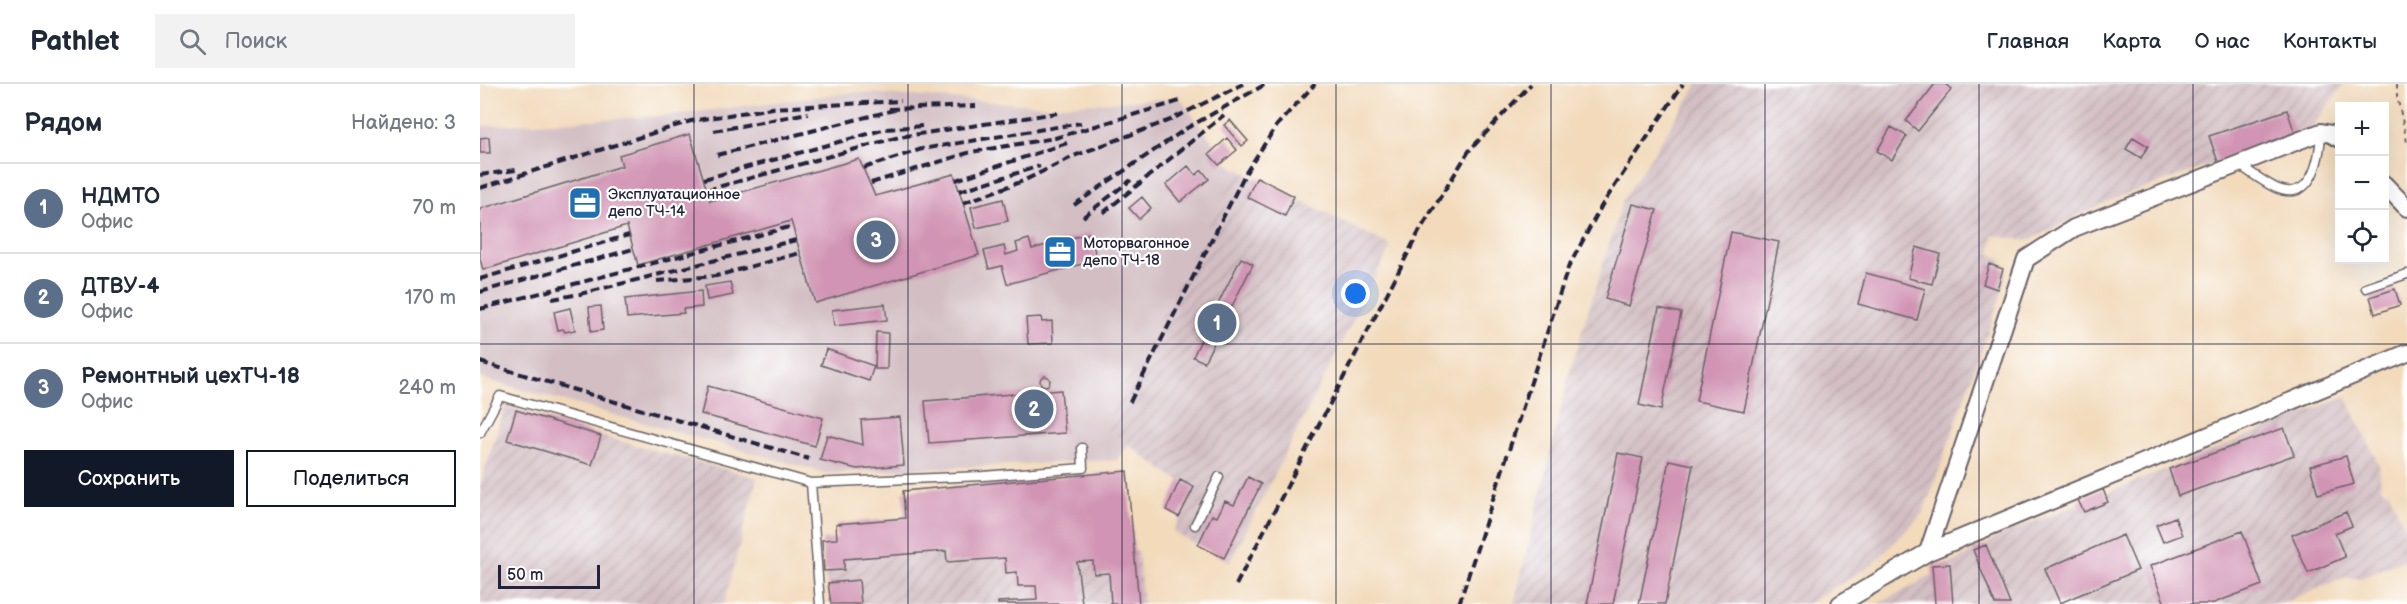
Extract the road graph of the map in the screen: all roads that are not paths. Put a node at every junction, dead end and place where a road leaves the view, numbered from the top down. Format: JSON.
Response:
{"nodes":[{"id":1,"x":2320,"y":132,"type":"junction"},
{"id":2,"x":2335,"y":136,"type":"edge"},
{"id":3,"x":2238,"y":164,"type":"junction"},
{"id":4,"x":2389,"y":188,"type":"edge"},
{"id":5,"x":2407,"y":208,"type":"edge"},
{"id":6,"x":2407,"y":274,"type":"edge"},
{"id":7,"x":2366,"y":288,"type":"dead end"},
{"id":8,"x":2407,"y":353,"type":"edge"},
{"id":9,"x":480,"y":434,"type":"edge"},
{"id":10,"x":1082,"y":448,"type":"dead end"},
{"id":11,"x":1219,"y":477,"type":"dead end"},
{"id":12,"x":811,"y":483,"type":"junction"},
{"id":13,"x":1195,"y":525,"type":"dead end"},
{"id":14,"x":1928,"y":552,"type":"junction"},
{"id":15,"x":820,"y":604,"type":"edge"},
{"id":16,"x":1840,"y":604,"type":"edge"}],
"edges":[{"from":1,"to":2,"type":"street"},
{"from":1,"to":3,"type":"street"},
{"from":1,"to":3,"type":"lane"},
{"from":3,"to":14,"type":"street"},
{"from":4,"to":5,"type":"street"},
{"from":6,"to":7,"type":"lane"},
{"from":8,"to":14,"type":"street"},
{"from":9,"to":12,"type":"lane"},
{"from":10,"to":12,"type":"lane"},
{"from":11,"to":13,"type":"lane"},
{"from":12,"to":15,"type":"lane"},
{"from":14,"to":16,"type":"street"}]}
